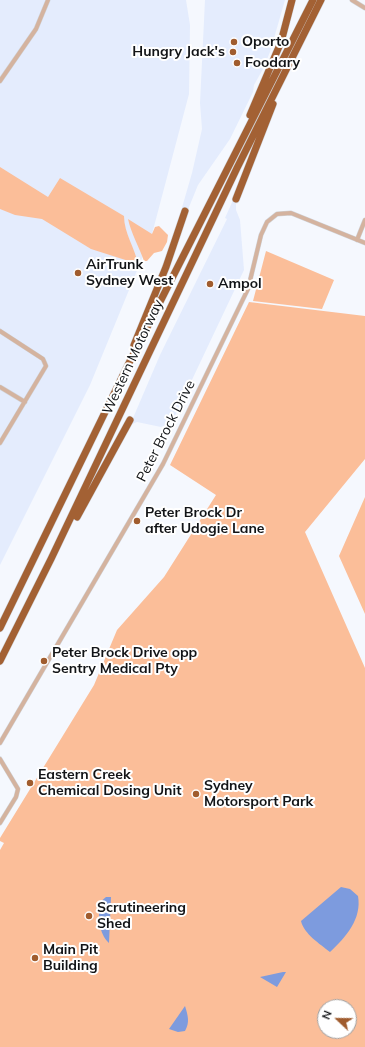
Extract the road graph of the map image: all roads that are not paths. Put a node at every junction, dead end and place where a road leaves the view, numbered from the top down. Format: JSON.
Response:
{"nodes":[{"id":1,"x":48,"y":0,"type":"edge"},
{"id":2,"x":292,"y":0,"type":"edge"},
{"id":3,"x":313,"y":0,"type":"edge"},
{"id":4,"x":321,"y":0,"type":"edge"},
{"id":5,"x":352,"y":0,"type":"edge"},
{"id":6,"x":365,"y":8,"type":"edge"},
{"id":7,"x":0,"y":69,"type":"edge"},
{"id":8,"x":6,"y":73,"type":"junction"},
{"id":9,"x":0,"y":81,"type":"edge"},
{"id":10,"x":281,"y":81,"type":"junction"},
{"id":11,"x":231,"y":164,"type":"junction"},
{"id":12,"x":236,"y":199,"type":"dead end"},
{"id":13,"x":185,"y":211,"type":"dead end"},
{"id":14,"x":365,"y":220,"type":"edge"},
{"id":15,"x":357,"y":240,"type":"junction"},
{"id":16,"x":365,"y":243,"type":"edge"},
{"id":17,"x":0,"y":331,"type":"edge"},
{"id":18,"x":128,"y":365,"type":"junction"},
{"id":19,"x":0,"y":388,"type":"edge"},
{"id":20,"x":25,"y":402,"type":"junction"},
{"id":21,"x":130,"y":420,"type":"dead end"},
{"id":22,"x":0,"y":443,"type":"edge"},
{"id":23,"x":51,"y":559,"type":"junction"},
{"id":24,"x":0,"y":628,"type":"edge"},
{"id":25,"x":0,"y":661,"type":"edge"},
{"id":26,"x":0,"y":743,"type":"edge"},
{"id":27,"x":0,"y":759,"type":"edge"},
{"id":28,"x":0,"y":823,"type":"edge"}],
"edges":[{"from":1,"to":8,"type":"street"},
{"from":2,"to":11,"type":"highway"},
{"from":3,"to":11,"type":"highway","name":"Western Motorway"},
{"from":4,"to":10,"type":"highway","name":"Western Motorway"},
{"from":5,"to":6,"type":"street"},
{"from":7,"to":8,"type":"street"},
{"from":8,"to":9,"type":"street"},
{"from":10,"to":12,"type":"highway"},
{"from":10,"to":23,"type":"highway","name":"Western Motorway"},
{"from":11,"to":18,"type":"highway","name":"Western Motorway"},
{"from":13,"to":18,"type":"highway"},
{"from":14,"to":15,"type":"street"},
{"from":15,"to":16,"type":"street","name":"Peter Brock Drive"},
{"from":15,"to":26,"type":"street","name":"Peter Brock Drive"},
{"from":17,"to":20,"type":"street"},
{"from":18,"to":24,"type":"highway","name":"Western Motorway"},
{"from":19,"to":20,"type":"street"},
{"from":20,"to":22,"type":"street"},
{"from":21,"to":23,"type":"highway"},
{"from":23,"to":25,"type":"highway","name":"Western Motorway"},
{"from":27,"to":28,"type":"street"}]}
